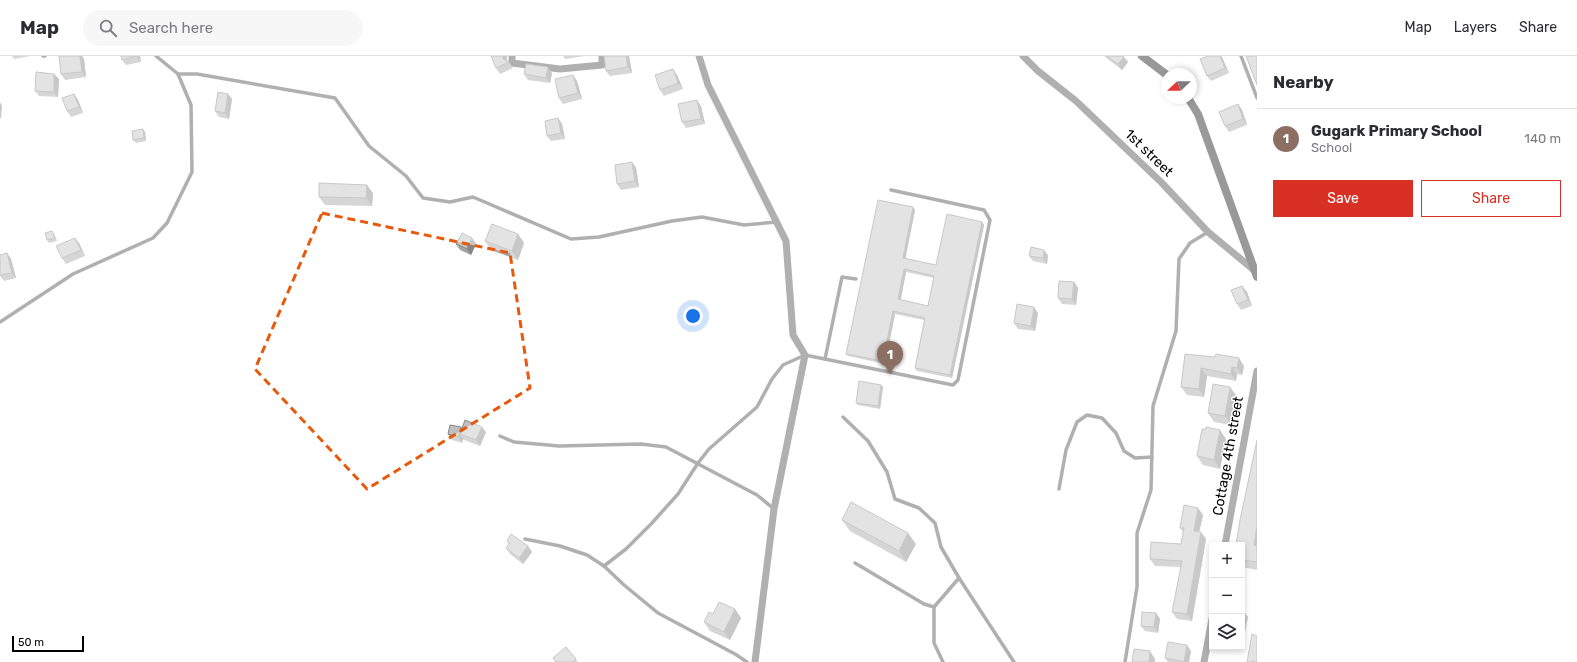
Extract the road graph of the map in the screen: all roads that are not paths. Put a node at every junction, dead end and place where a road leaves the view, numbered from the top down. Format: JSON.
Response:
{"nodes":[{"id":1,"x":156,"y":56,"type":"edge"},
{"id":2,"x":512,"y":56,"type":"edge"},
{"id":3,"x":602,"y":56,"type":"edge"},
{"id":4,"x":699,"y":56,"type":"edge"},
{"id":5,"x":1023,"y":56,"type":"edge"},
{"id":6,"x":1142,"y":56,"type":"edge"},
{"id":7,"x":1241,"y":56,"type":"edge"},
{"id":8,"x":1161,"y":70,"type":"edge"},
{"id":9,"x":178,"y":74,"type":"junction"},
{"id":10,"x":1257,"y":98,"type":"edge"},
{"id":11,"x":1192,"y":104,"type":"edge"},
{"id":12,"x":891,"y":190,"type":"dead end"},
{"id":13,"x":776,"y":222,"type":"junction"},
{"id":14,"x":1208,"y":232,"type":"junction"},
{"id":15,"x":1256,"y":274,"type":"edge"},
{"id":16,"x":856,"y":280,"type":"dead end"},
{"id":17,"x":0,"y":322,"type":"edge"},
{"id":18,"x":805,"y":355,"type":"junction"},
{"id":19,"x":825,"y":359,"type":"junction"},
{"id":20,"x":1257,"y":371,"type":"edge"},
{"id":21,"x":843,"y":417,"type":"dead end"},
{"id":22,"x":500,"y":436,"type":"dead end"},
{"id":23,"x":1152,"y":458,"type":"junction"},
{"id":24,"x":698,"y":463,"type":"junction"},
{"id":25,"x":1059,"y":489,"type":"dead end"},
{"id":26,"x":774,"y":509,"type":"junction"},
{"id":27,"x":525,"y":539,"type":"dead end"},
{"id":28,"x":1226,"y":542,"type":"edge"},
{"id":29,"x":855,"y":563,"type":"dead end"},
{"id":30,"x":604,"y":566,"type":"junction"},
{"id":31,"x":959,"y":578,"type":"junction"},
{"id":32,"x":934,"y":607,"type":"junction"},
{"id":33,"x":1209,"y":635,"type":"edge"},
{"id":34,"x":747,"y":662,"type":"edge"},
{"id":35,"x":755,"y":662,"type":"edge"},
{"id":36,"x":943,"y":662,"type":"edge"},
{"id":37,"x":1014,"y":662,"type":"edge"},
{"id":38,"x":1125,"y":662,"type":"edge"},
{"id":39,"x":1204,"y":662,"type":"edge"}],
"edges":[{"from":1,"to":9,"type":"lane"},
{"from":2,"to":3,"type":"street"},
{"from":4,"to":13,"type":"street"},
{"from":5,"to":14,"type":"street","name":"1st street"},
{"from":6,"to":8,"type":"street"},
{"from":7,"to":10,"type":"lane"},
{"from":9,"to":13,"type":"lane"},
{"from":9,"to":17,"type":"lane"},
{"from":11,"to":15,"type":"street"},
{"from":12,"to":19,"type":"lane"},
{"from":13,"to":18,"type":"street"},
{"from":14,"to":15,"type":"street","name":"1st street"},
{"from":14,"to":23,"type":"lane"},
{"from":16,"to":19,"type":"lane"},
{"from":18,"to":19,"type":"lane"},
{"from":18,"to":24,"type":"lane"},
{"from":18,"to":26,"type":"street"},
{"from":20,"to":28,"type":"street","name":"Сottage 4th street"},
{"from":21,"to":31,"type":"lane"},
{"from":22,"to":24,"type":"lane"},
{"from":23,"to":25,"type":"lane"},
{"from":23,"to":38,"type":"lane"},
{"from":24,"to":26,"type":"lane"},
{"from":24,"to":30,"type":"lane"},
{"from":26,"to":35,"type":"street"},
{"from":27,"to":30,"type":"lane"},
{"from":29,"to":32,"type":"lane"},
{"from":30,"to":34,"type":"lane"},
{"from":31,"to":32,"type":"lane"},
{"from":31,"to":37,"type":"lane"},
{"from":32,"to":36,"type":"lane"},
{"from":33,"to":39,"type":"street"}]}
